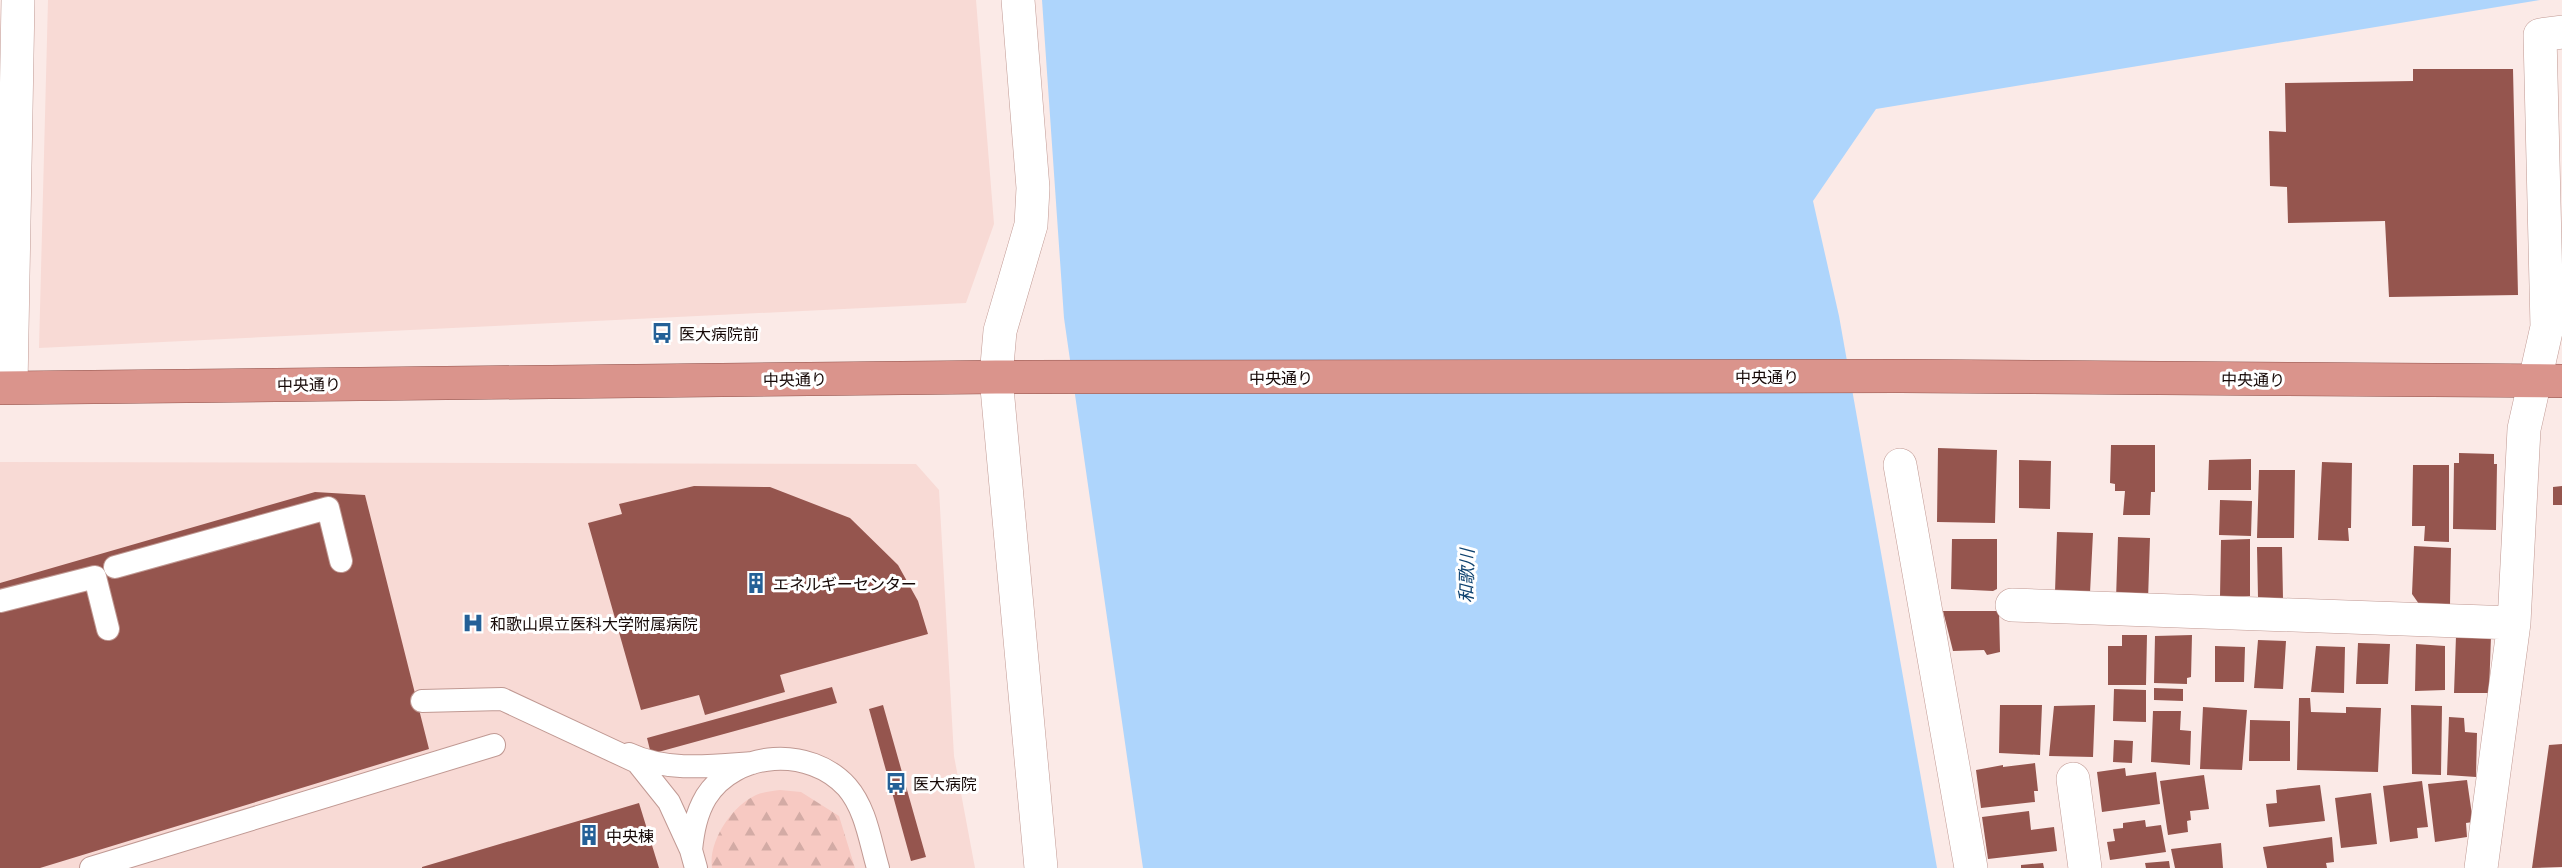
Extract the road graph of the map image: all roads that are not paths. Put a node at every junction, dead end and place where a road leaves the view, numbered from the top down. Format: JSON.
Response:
{"nodes":[{"id":1,"x":18,"y":0,"type":"edge"},
{"id":2,"x":1018,"y":0,"type":"edge"},
{"id":3,"x":2562,"y":32,"type":"edge"},
{"id":4,"x":996,"y":377,"type":"junction"},
{"id":5,"x":2548,"y":381,"type":"edge"},
{"id":6,"x":5,"y":387,"type":"edge"},
{"id":7,"x":1900,"y":465,"type":"dead end"},
{"id":8,"x":341,"y":561,"type":"dead end"},
{"id":9,"x":115,"y":567,"type":"dead end"},
{"id":10,"x":0,"y":601,"type":"edge"},
{"id":11,"x":2012,"y":605,"type":"dead end"},
{"id":12,"x":2514,"y":623,"type":"junction"},
{"id":13,"x":108,"y":629,"type":"dead end"},
{"id":14,"x":494,"y":745,"type":"dead end"},
{"id":15,"x":752,"y":763,"type":"junction"},
{"id":16,"x":2073,"y":779,"type":"dead end"},
{"id":17,"x":693,"y":859,"type":"edge"},
{"id":18,"x":91,"y":868,"type":"edge"},
{"id":19,"x":878,"y":868,"type":"edge"},
{"id":20,"x":1041,"y":868,"type":"edge"},
{"id":21,"x":1971,"y":868,"type":"edge"},
{"id":22,"x":2085,"y":868,"type":"edge"},
{"id":23,"x":2481,"y":868,"type":"edge"}],
"edges":[{"from":1,"to":6,"type":"street"},
{"from":2,"to":4,"type":"street"},
{"from":3,"to":5,"type":"street"},
{"from":4,"to":5,"type":"highway","name":"中央通り"},
{"from":4,"to":6,"type":"highway","name":"中央通り"},
{"from":4,"to":20,"type":"street"},
{"from":5,"to":12,"type":"street"},
{"from":7,"to":21,"type":"street"},
{"from":8,"to":9,"type":"lane"},
{"from":10,"to":13,"type":"lane"},
{"from":11,"to":12,"type":"street"},
{"from":12,"to":23,"type":"street"},
{"from":14,"to":18,"type":"lane"},
{"from":15,"to":17,"type":"lane"},
{"from":15,"to":17,"type":"lane"},
{"from":15,"to":19,"type":"lane"},
{"from":16,"to":22,"type":"street"}]}
